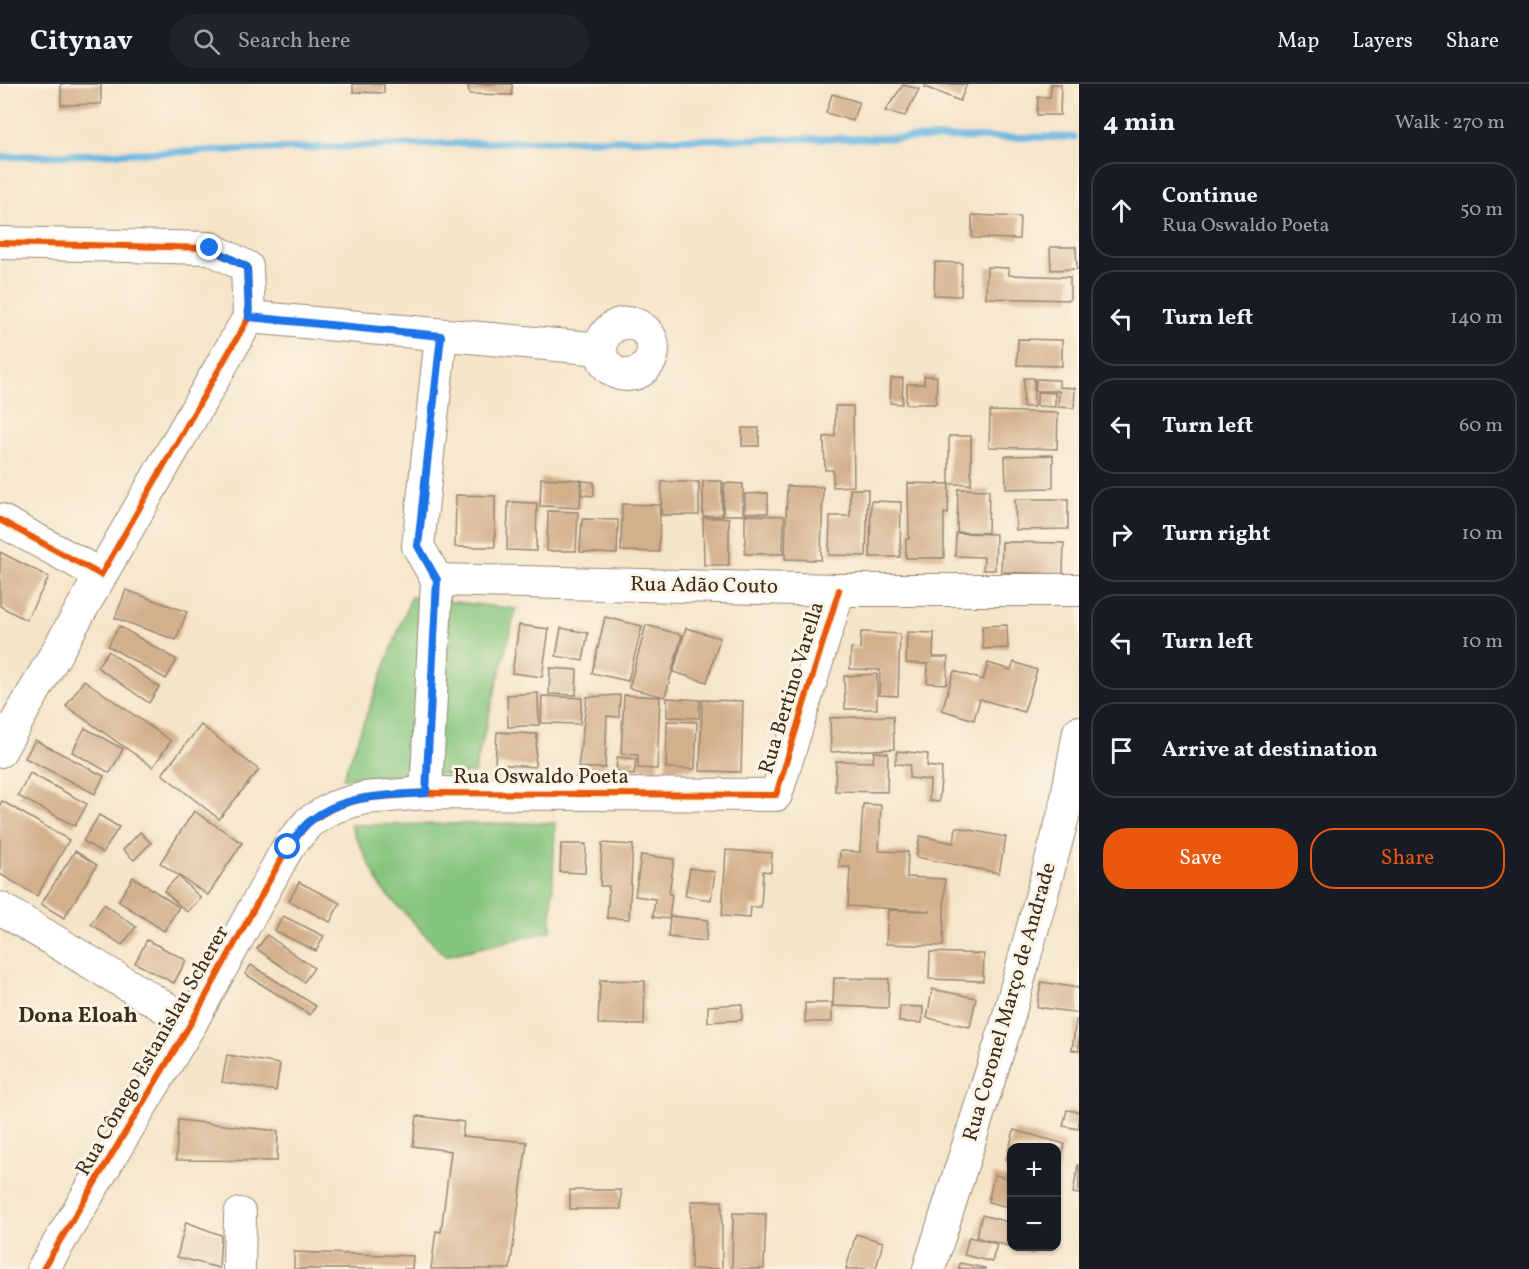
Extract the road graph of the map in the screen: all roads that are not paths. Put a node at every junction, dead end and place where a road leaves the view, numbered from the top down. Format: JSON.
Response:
{"nodes":[{"id":1,"x":0,"y":243,"type":"edge"},
{"id":2,"x":249,"y":317,"type":"junction"},
{"id":3,"x":441,"y":336,"type":"junction"},
{"id":4,"x":601,"y":350,"type":"dead end"},
{"id":5,"x":0,"y":520,"type":"edge"},
{"id":6,"x":101,"y":575,"type":"junction"},
{"id":7,"x":437,"y":580,"type":"junction"},
{"id":8,"x":839,"y":590,"type":"junction"},
{"id":9,"x":1079,"y":590,"type":"edge"},
{"id":10,"x":1079,"y":732,"type":"edge"},
{"id":11,"x":0,"y":751,"type":"edge"},
{"id":12,"x":426,"y":793,"type":"junction"},
{"id":13,"x":776,"y":795,"type":"joint"},
{"id":14,"x":288,"y":847,"type":"joint"},
{"id":15,"x":0,"y":908,"type":"edge"},
{"id":16,"x":191,"y":1023,"type":"junction"},
{"id":17,"x":240,"y":1214,"type":"dead end"},
{"id":18,"x":43,"y":1269,"type":"edge"},
{"id":19,"x":239,"y":1269,"type":"edge"},
{"id":20,"x":929,"y":1269,"type":"edge"}],
"edges":[{"from":1,"to":2,"type":"street"},
{"from":2,"to":3,"type":"street"},
{"from":2,"to":6,"type":"street"},
{"from":3,"to":4,"type":"street"},
{"from":3,"to":7,"type":"street"},
{"from":5,"to":6,"type":"street"},
{"from":6,"to":11,"type":"street"},
{"from":7,"to":8,"type":"street","name":"Rua Adão Couto"},
{"from":7,"to":12,"type":"street"},
{"from":8,"to":9,"type":"street","name":"Rua Adão Couto"},
{"from":8,"to":13,"type":"street","name":"Rua Bertino Varella"},
{"from":10,"to":20,"type":"street","name":"Rua Coronel Março de Andrade"},
{"from":12,"to":13,"type":"street","name":"Rua Oswaldo Poeta"},
{"from":12,"to":14,"type":"street","name":"Rua Oswaldo Poeta"},
{"from":14,"to":16,"type":"street","name":"Rua Cônego Estanislau Scherer"},
{"from":15,"to":16,"type":"street"},
{"from":16,"to":18,"type":"street","name":"Rua Cônego Estanislau Scherer"},
{"from":17,"to":19,"type":"street"}]}
